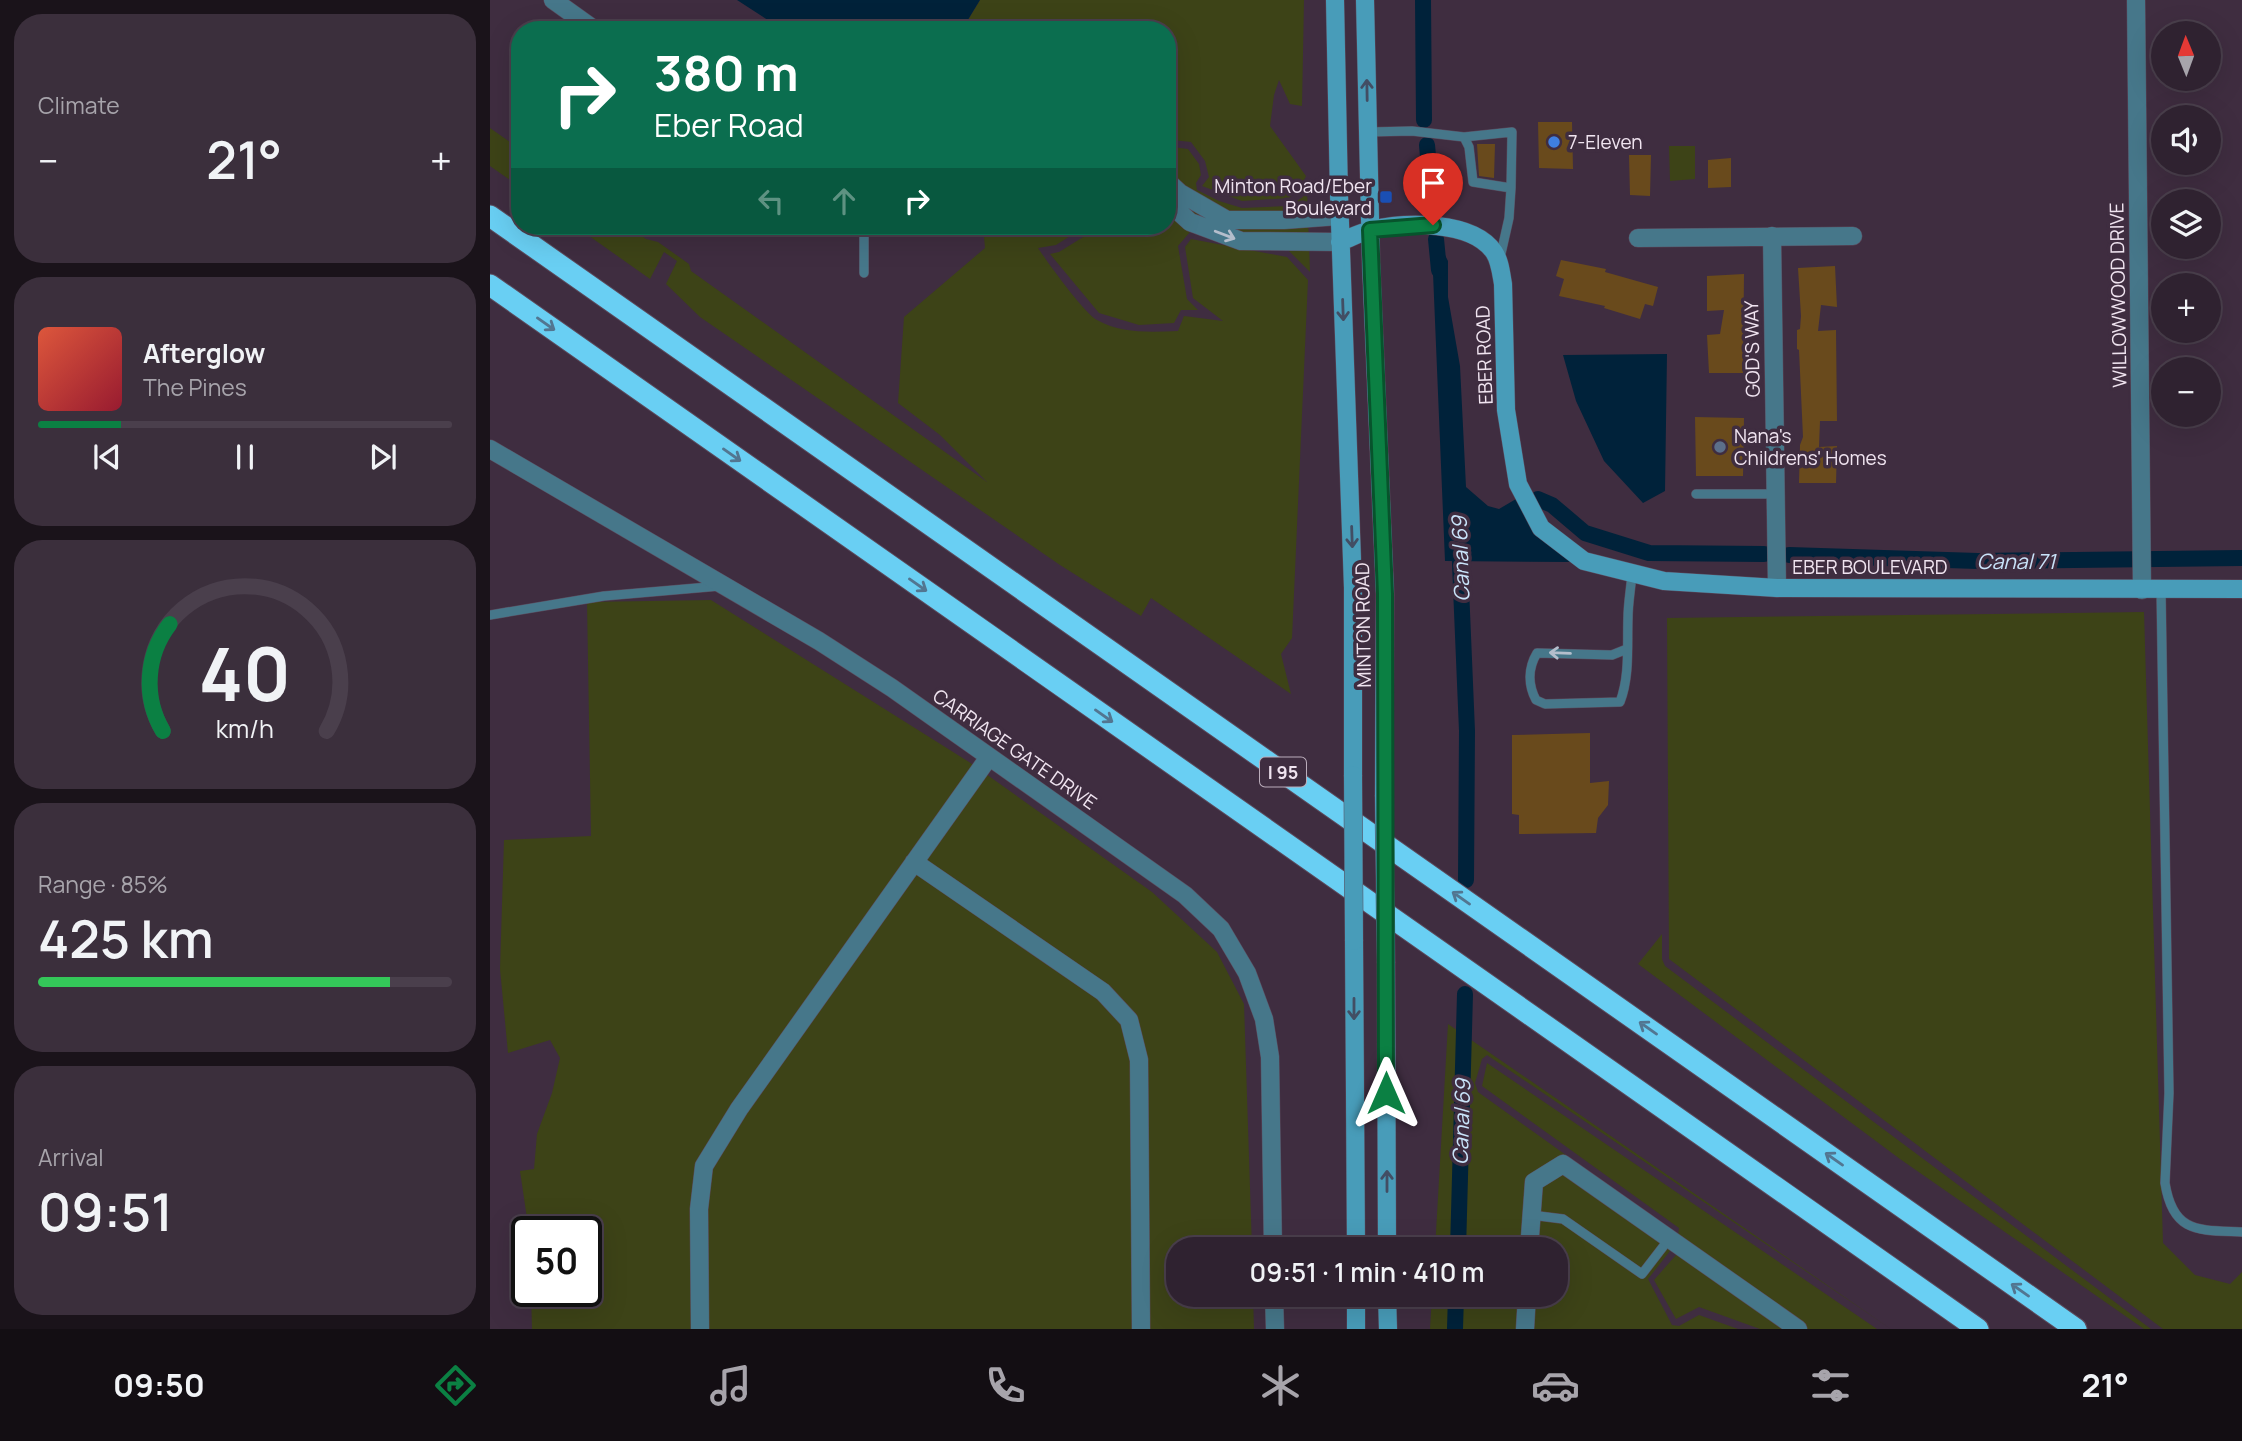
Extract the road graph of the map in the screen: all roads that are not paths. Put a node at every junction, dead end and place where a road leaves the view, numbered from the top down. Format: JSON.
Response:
{"nodes":[{"id":1,"x":553,"y":0,"type":"edge"},
{"id":2,"x":1335,"y":0,"type":"edge"},
{"id":3,"x":1365,"y":0,"type":"edge"},
{"id":4,"x":2136,"y":0,"type":"edge"},
{"id":5,"x":582,"y":21,"type":"edge"},
{"id":6,"x":1368,"y":132,"type":"junction"},
{"id":7,"x":1464,"y":137,"type":"junction"},
{"id":8,"x":1511,"y":188,"type":"junction"},
{"id":9,"x":1176,"y":197,"type":"edge"},
{"id":10,"x":1176,"y":202,"type":"edge"},
{"id":11,"x":490,"y":216,"type":"edge"},
{"id":12,"x":1339,"y":216,"type":"junction"},
{"id":13,"x":1370,"y":230,"type":"junction"},
{"id":14,"x":511,"y":231,"type":"edge"},
{"id":15,"x":517,"y":235,"type":"edge"},
{"id":16,"x":864,"y":235,"type":"edge"},
{"id":17,"x":1772,"y":236,"type":"junction"},
{"id":18,"x":1853,"y":236,"type":"dead end"},
{"id":19,"x":1638,"y":238,"type":"dead end"},
{"id":20,"x":1340,"y":242,"type":"junction"},
{"id":21,"x":1499,"y":264,"type":"junction"},
{"id":22,"x":864,"y":273,"type":"dead end"},
{"id":23,"x":490,"y":285,"type":"edge"},
{"id":24,"x":490,"y":449,"type":"edge"},
{"id":25,"x":1696,"y":494,"type":"dead end"},
{"id":26,"x":1776,"y":494,"type":"junction"},
{"id":27,"x":1584,"y":561,"type":"joint"},
{"id":28,"x":1632,"y":573,"type":"junction"},
{"id":29,"x":2142,"y":583,"type":"junction"},
{"id":30,"x":725,"y":586,"type":"junction"},
{"id":31,"x":1777,"y":587,"type":"junction"},
{"id":32,"x":2161,"y":589,"type":"junction"},
{"id":33,"x":2242,"y":589,"type":"edge"},
{"id":34,"x":490,"y":615,"type":"edge"},
{"id":35,"x":1628,"y":649,"type":"junction"},
{"id":36,"x":989,"y":757,"type":"junction"},
{"id":37,"x":914,"y":863,"type":"junction"},
{"id":38,"x":1531,"y":1215,"type":"junction"},
{"id":39,"x":2242,"y":1232,"type":"edge"},
{"id":40,"x":1273,"y":1237,"type":"edge"},
{"id":41,"x":1356,"y":1237,"type":"edge"},
{"id":42,"x":1387,"y":1237,"type":"edge"},
{"id":43,"x":1530,"y":1237,"type":"edge"},
{"id":44,"x":1669,"y":1239,"type":"junction"},
{"id":45,"x":1274,"y":1307,"type":"edge"},
{"id":46,"x":1356,"y":1307,"type":"edge"},
{"id":47,"x":1387,"y":1307,"type":"edge"},
{"id":48,"x":1526,"y":1307,"type":"edge"},
{"id":49,"x":700,"y":1329,"type":"edge"},
{"id":50,"x":1141,"y":1329,"type":"edge"},
{"id":51,"x":1275,"y":1329,"type":"edge"},
{"id":52,"x":1356,"y":1329,"type":"edge"},
{"id":53,"x":1388,"y":1329,"type":"edge"},
{"id":54,"x":1525,"y":1329,"type":"edge"},
{"id":55,"x":1798,"y":1329,"type":"edge"},
{"id":56,"x":1978,"y":1329,"type":"edge"},
{"id":57,"x":2076,"y":1329,"type":"edge"}],
"edges":[{"from":1,"to":5,"type":"street"},
{"from":2,"to":12,"type":"main road","name":"MINTON ROAD"},
{"from":6,"to":3,"type":"main road","name":"MINTON ROAD","one_way":true},
{"from":4,"to":29,"type":"street","name":"WILLOWWOOD DRIVE"},
{"from":6,"to":7,"type":"lane"},
{"from":6,"to":13,"type":"main road","name":"MINTON ROAD"},
{"from":7,"to":8,"type":"lane"},
{"from":7,"to":8,"type":"lane"},
{"from":8,"to":21,"type":"lane"},
{"from":9,"to":12,"type":"street"},
{"from":10,"to":20,"type":"street","one_way":true},
{"from":14,"to":11,"type":"highway","number":"I 95","one_way":true},
{"from":12,"to":13,"type":"main road"},
{"from":12,"to":20,"type":"main road","name":"MINTON ROAD"},
{"from":13,"to":20,"type":"main road"},
{"from":13,"to":21,"type":"main road"},
{"from":42,"to":13,"type":"main road","name":"MINTON ROAD","one_way":true,"bridge":true},
{"from":57,"to":15,"type":"highway","number":"I 95","one_way":true},
{"from":16,"to":22,"type":"lane"},
{"from":17,"to":18,"type":"street"},
{"from":17,"to":19,"type":"street"},
{"from":17,"to":26,"type":"street","name":"GOD'S WAY"},
{"from":20,"to":41,"type":"main road","name":"MINTON ROAD","one_way":true,"bridge":true},
{"from":21,"to":27,"type":"main road","name":"EBER ROAD"},
{"from":23,"to":56,"type":"highway","one_way":true},
{"from":24,"to":30,"type":"street","name":"CARRIAGE GATE DRIVE"},
{"from":25,"to":26,"type":"lane"},
{"from":26,"to":31,"type":"street","name":"GOD'S WAY"},
{"from":27,"to":28,"type":"main road","name":"EBER BOULEVARD"},
{"from":28,"to":31,"type":"main road","name":"EBER BOULEVARD"},
{"from":28,"to":35,"type":"lane"},
{"from":29,"to":31,"type":"main road","name":"EBER BOULEVARD"},
{"from":29,"to":32,"type":"main road","name":"EBER BOULEVARD"},
{"from":30,"to":34,"type":"lane"},
{"from":30,"to":36,"type":"street","name":"CARRIAGE GATE DRIVE"},
{"from":32,"to":33,"type":"main road","name":"EBER BOULEVARD"},
{"from":32,"to":39,"type":"lane"},
{"from":35,"to":35,"type":"lane","one_way":true},
{"from":36,"to":37,"type":"street"},
{"from":36,"to":40,"type":"street","name":"CARRIAGE GATE DRIVE"},
{"from":37,"to":49,"type":"street"},
{"from":37,"to":50,"type":"street"},
{"from":38,"to":43,"type":"street"},
{"from":38,"to":44,"type":"lane"},
{"from":38,"to":44,"type":"street"},
{"from":44,"to":55,"type":"street"},
{"from":45,"to":51,"type":"street"},
{"from":46,"to":52,"type":"main road"},
{"from":47,"to":53,"type":"main road"},
{"from":48,"to":54,"type":"street"}]}
